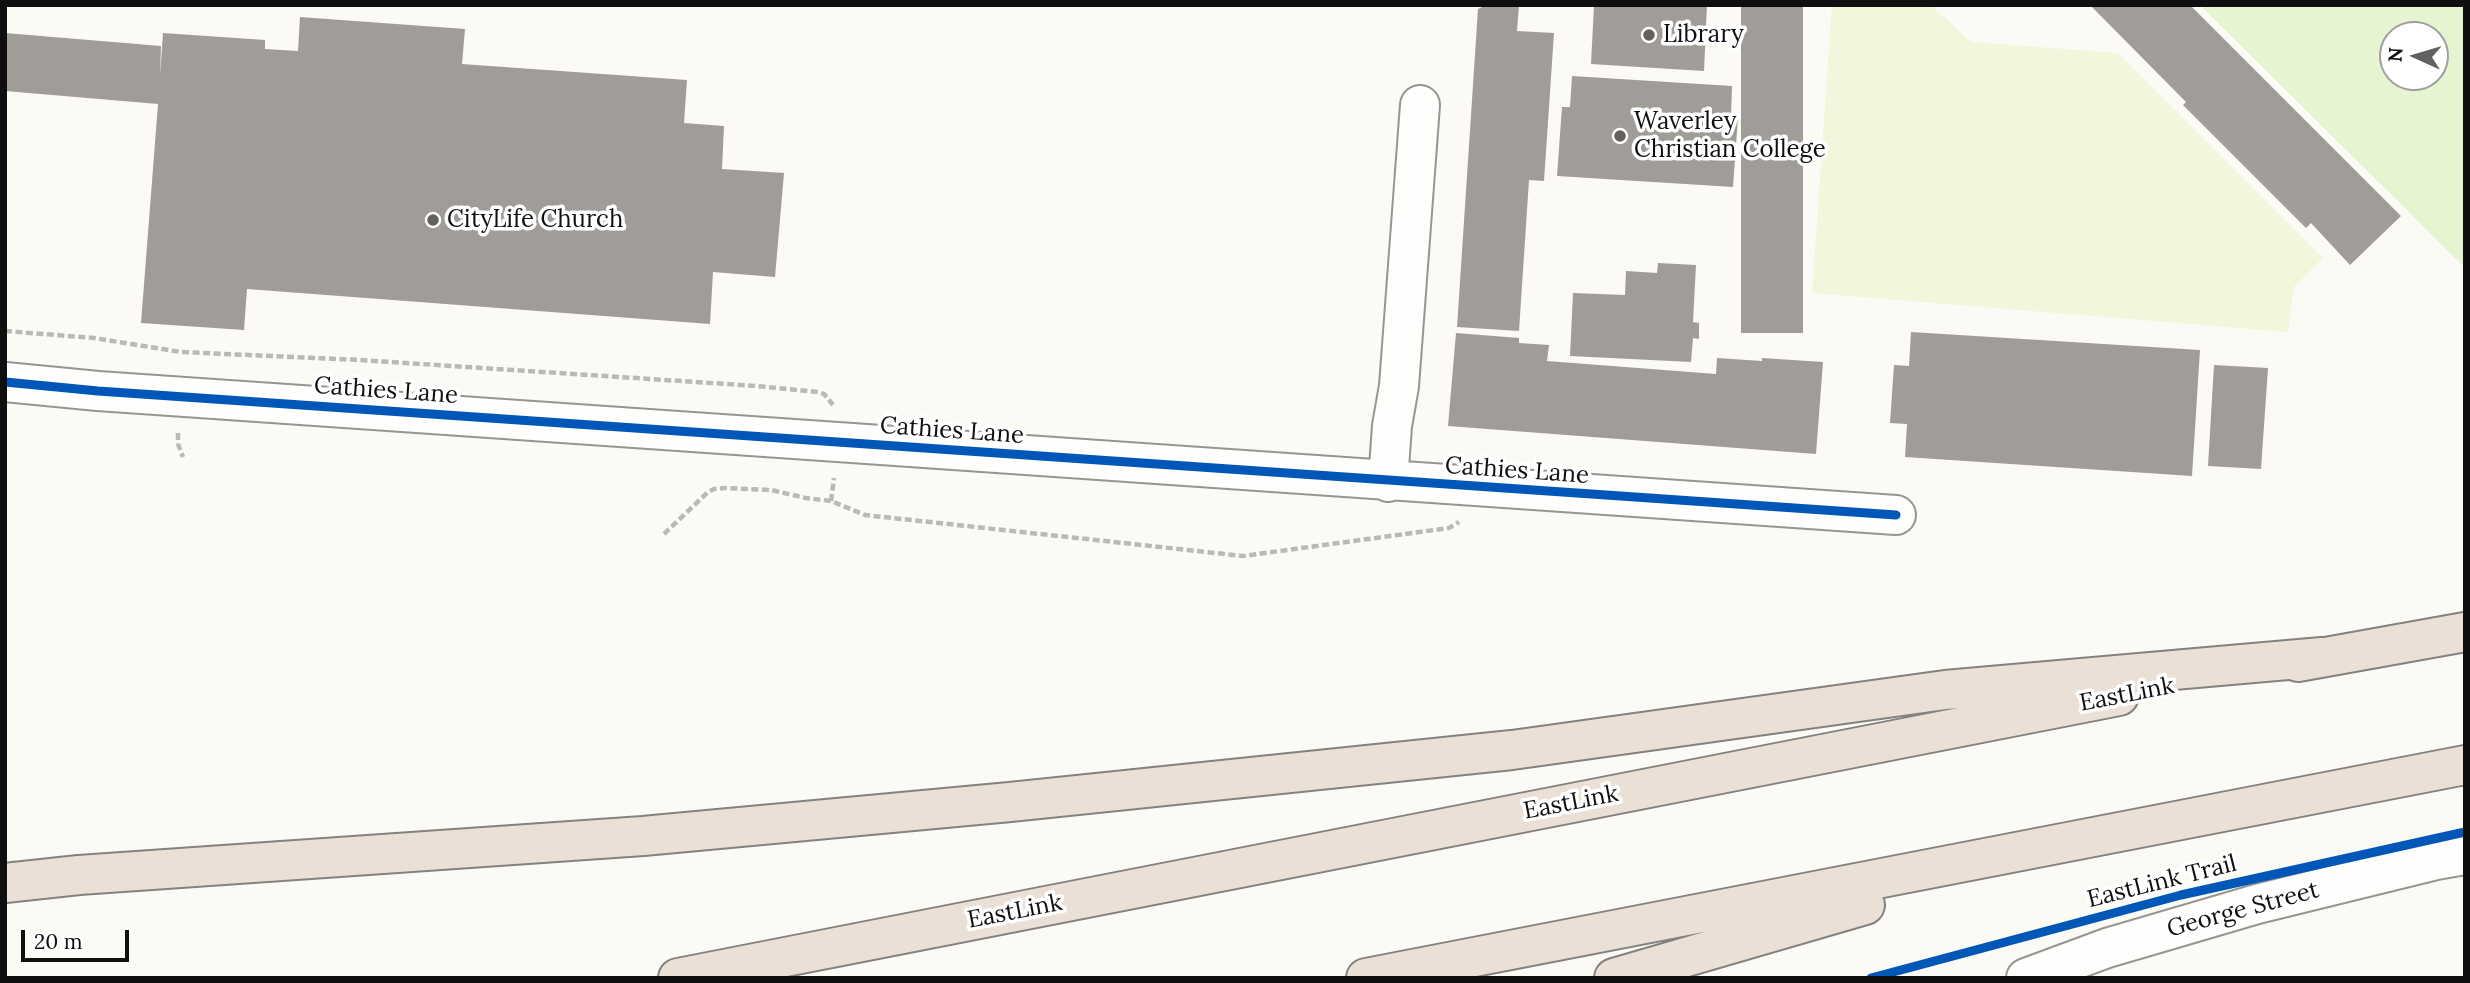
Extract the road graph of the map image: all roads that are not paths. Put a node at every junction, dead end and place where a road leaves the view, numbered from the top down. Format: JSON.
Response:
{"nodes":[{"id":1,"x":1420,"y":105,"type":"dead end"},
{"id":2,"x":5,"y":382,"type":"edge"},
{"id":3,"x":1388,"y":482,"type":"junction"},
{"id":4,"x":1896,"y":515,"type":"dead end"},
{"id":5,"x":2465,"y":632,"type":"edge"},
{"id":6,"x":2322,"y":657,"type":"junction"},
{"id":7,"x":2465,"y":765,"type":"edge"},
{"id":8,"x":2089,"y":839,"type":"junction"},
{"id":9,"x":2465,"y":855,"type":"edge"},
{"id":10,"x":5,"y":868,"type":"edge"},
{"id":11,"x":79,"y":875,"type":"junction"},
{"id":12,"x":5,"y":883,"type":"edge"},
{"id":13,"x":678,"y":978,"type":"edge"},
{"id":14,"x":1366,"y":978,"type":"edge"},
{"id":15,"x":1614,"y":978,"type":"edge"},
{"id":16,"x":2026,"y":978,"type":"edge"}],
"edges":[{"from":1,"to":3,"type":"street"},
{"from":2,"to":3,"type":"street","name":"Cathies Lane"},
{"from":3,"to":4,"type":"street","name":"Cathies Lane"},
{"from":5,"to":6,"type":"highway","name":"EastLink"},
{"from":6,"to":11,"type":"highway"},
{"from":6,"to":13,"type":"highway","name":"EastLink"},
{"from":7,"to":8,"type":"highway"},
{"from":8,"to":14,"type":"highway"},
{"from":8,"to":15,"type":"highway"},
{"from":9,"to":16,"type":"street","name":"George Street"},
{"from":10,"to":11,"type":"highway"},
{"from":11,"to":12,"type":"highway"}]}
